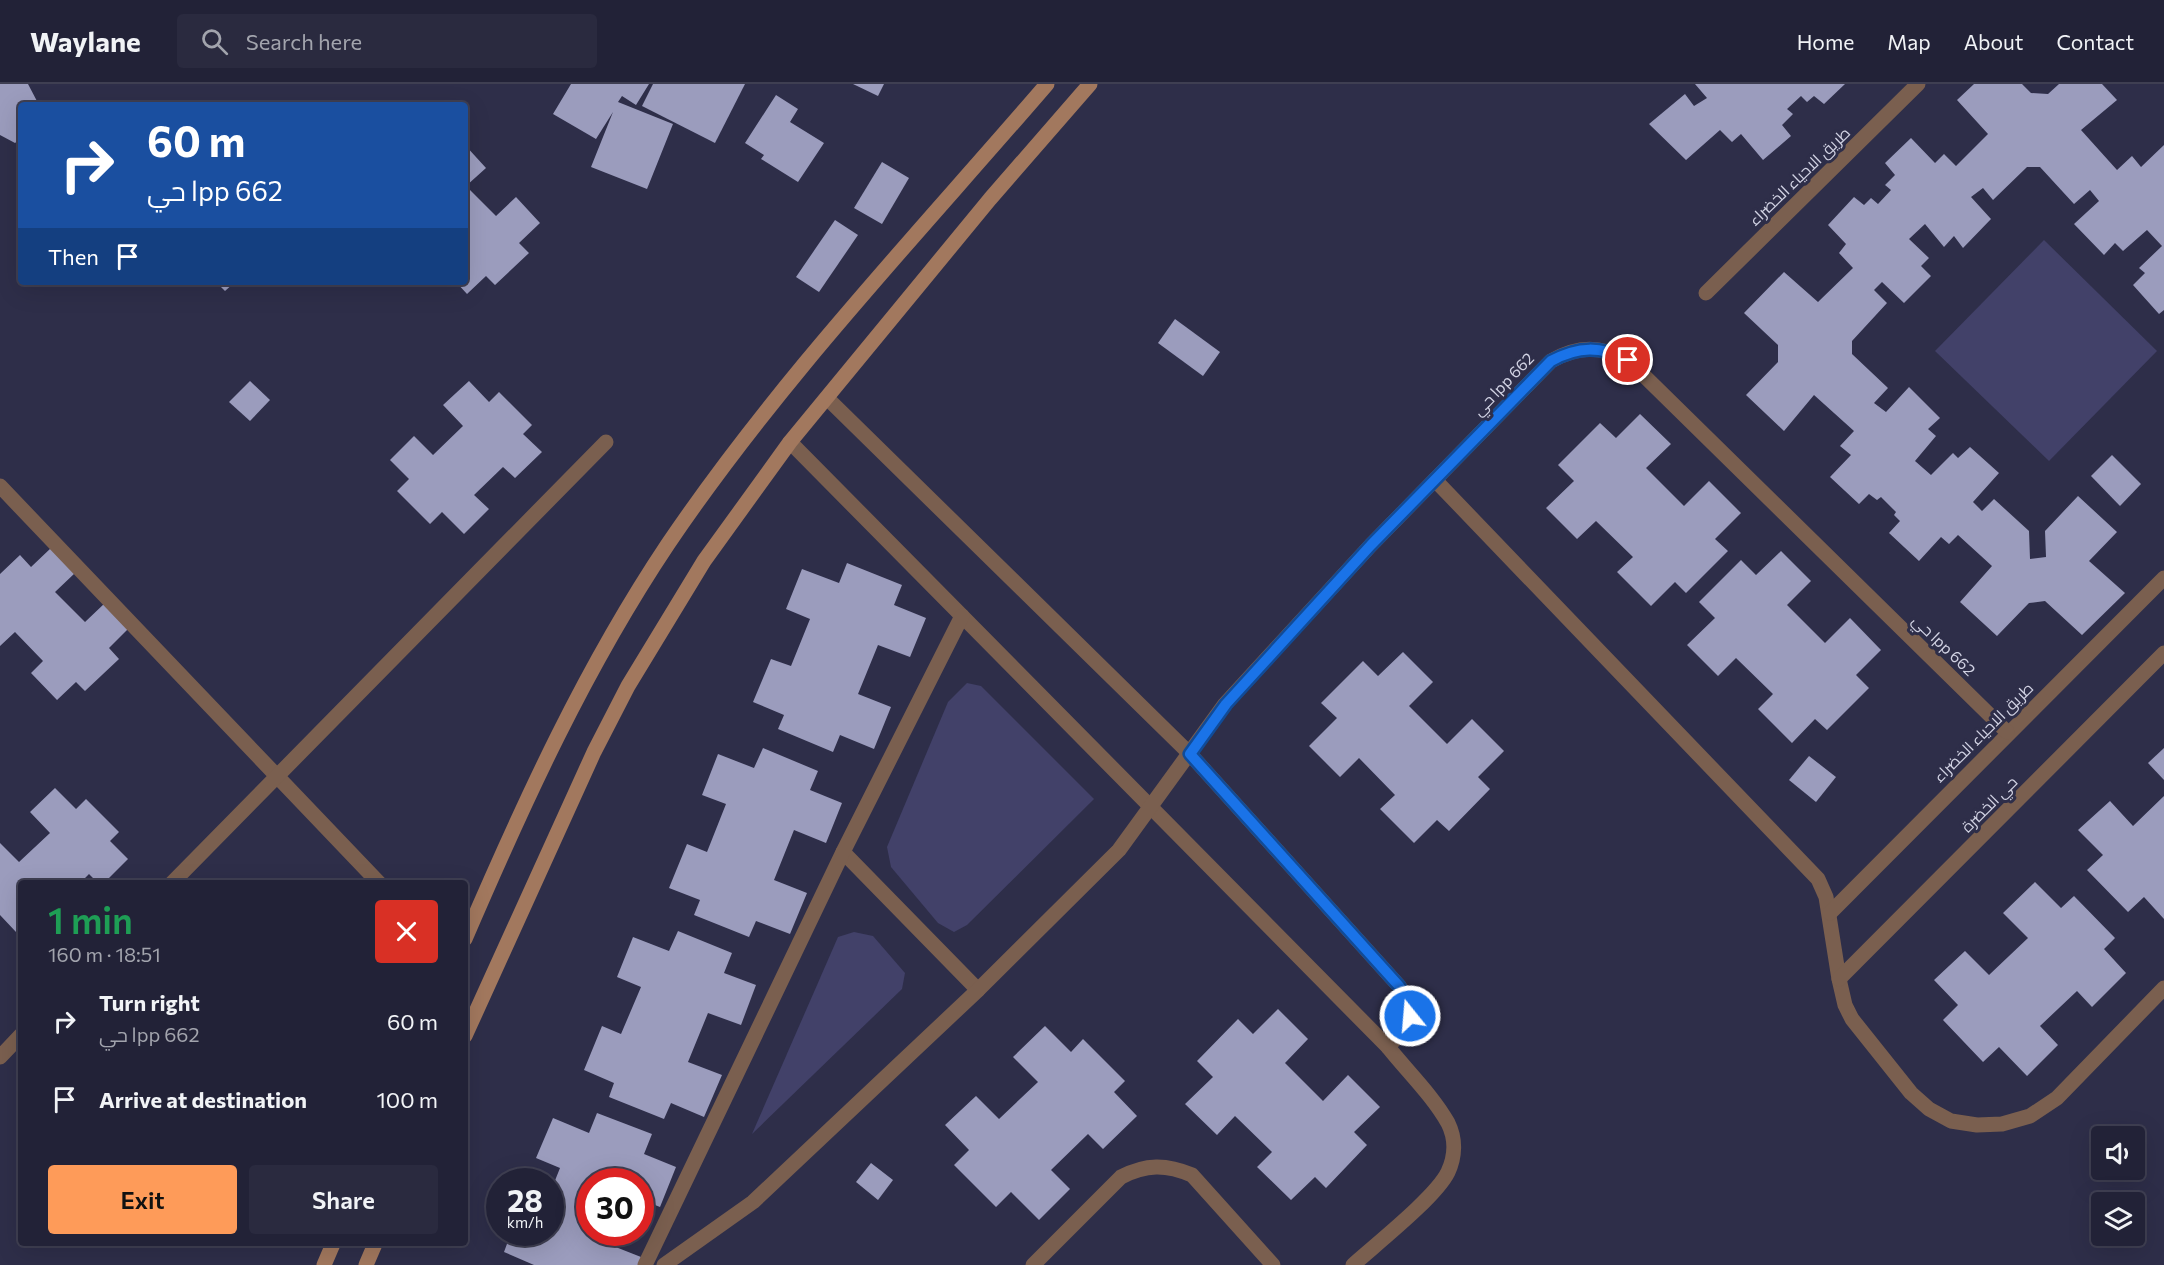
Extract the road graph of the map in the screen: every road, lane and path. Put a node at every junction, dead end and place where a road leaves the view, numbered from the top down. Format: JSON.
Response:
{"nodes":[{"id":1,"x":1047,"y":84,"type":"edge"},
{"id":2,"x":1090,"y":84,"type":"edge"},
{"id":3,"x":1918,"y":84,"type":"edge"},
{"id":4,"x":1706,"y":293,"type":"dead end"},
{"id":5,"x":828,"y":399,"type":"junction"},
{"id":6,"x":606,"y":442,"type":"dead end"},
{"id":7,"x":790,"y":442,"type":"junction"},
{"id":8,"x":1435,"y":480,"type":"junction"},
{"id":9,"x":0,"y":486,"type":"edge"},
{"id":10,"x":2164,"y":578,"type":"edge"},
{"id":11,"x":962,"y":616,"type":"junction"},
{"id":12,"x":2164,"y":653,"type":"edge"},
{"id":13,"x":2007,"y":732,"type":"junction"},
{"id":14,"x":1190,"y":754,"type":"junction"},
{"id":15,"x":277,"y":776,"type":"junction"},
{"id":16,"x":1151,"y":807,"type":"junction"},
{"id":17,"x":843,"y":852,"type":"junction"},
{"id":18,"x":175,"y":880,"type":"edge"},
{"id":19,"x":376,"y":880,"type":"edge"},
{"id":20,"x":1830,"y":913,"type":"junction"},
{"id":21,"x":468,"y":932,"type":"edge"},
{"id":22,"x":1839,"y":980,"type":"junction"},
{"id":23,"x":2164,"y":988,"type":"edge"},
{"id":24,"x":978,"y":990,"type":"junction"},
{"id":25,"x":468,"y":1029,"type":"edge"},
{"id":26,"x":18,"y":1038,"type":"edge"},
{"id":27,"x":1388,"y":1047,"type":"junction"},
{"id":28,"x":0,"y":1056,"type":"edge"},
{"id":29,"x":332,"y":1246,"type":"edge"},
{"id":30,"x":374,"y":1246,"type":"edge"},
{"id":31,"x":324,"y":1265,"type":"edge"},
{"id":32,"x":366,"y":1265,"type":"edge"},
{"id":33,"x":645,"y":1265,"type":"edge"},
{"id":34,"x":664,"y":1265,"type":"edge"},
{"id":35,"x":1033,"y":1265,"type":"edge"},
{"id":36,"x":1273,"y":1265,"type":"edge"},
{"id":37,"x":1353,"y":1265,"type":"edge"}],
"edges":[{"from":1,"to":21,"type":"main road"},
{"from":2,"to":5,"type":"main road"},
{"from":3,"to":4,"type":"street","name":"طريق الاحياء الخضراء"},
{"from":5,"to":7,"type":"main road"},
{"from":5,"to":14,"type":"street"},
{"from":6,"to":15,"type":"street"},
{"from":7,"to":11,"type":"street"},
{"from":7,"to":25,"type":"main road"},
{"from":8,"to":13,"type":"street","name":"حي lpp 662"},
{"from":8,"to":14,"type":"street","name":"حي lpp 662"},
{"from":8,"to":20,"type":"street"},
{"from":9,"to":15,"type":"street"},
{"from":10,"to":13,"type":"street","name":"طريق الاحياء الخضراء"},
{"from":11,"to":16,"type":"street"},
{"from":11,"to":17,"type":"street"},
{"from":12,"to":22,"type":"street","name":"حي الخضرة"},
{"from":13,"to":20,"type":"street","name":"طريق الاحياء الخضراء"},
{"from":14,"to":16,"type":"street","name":"حي lpp 662"},
{"from":14,"to":27,"type":"street"},
{"from":15,"to":18,"type":"street"},
{"from":15,"to":19,"type":"street"},
{"from":16,"to":24,"type":"street","name":"حي lpp 662"},
{"from":16,"to":27,"type":"street"},
{"from":17,"to":24,"type":"street"},
{"from":17,"to":33,"type":"street"},
{"from":20,"to":22,"type":"street"},
{"from":22,"to":23,"type":"street"},
{"from":24,"to":34,"type":"street","name":"حي lpp 662"},
{"from":26,"to":28,"type":"street"},
{"from":27,"to":37,"type":"street"},
{"from":29,"to":31,"type":"main road"},
{"from":30,"to":32,"type":"main road"},
{"from":35,"to":36,"type":"street"}]}
